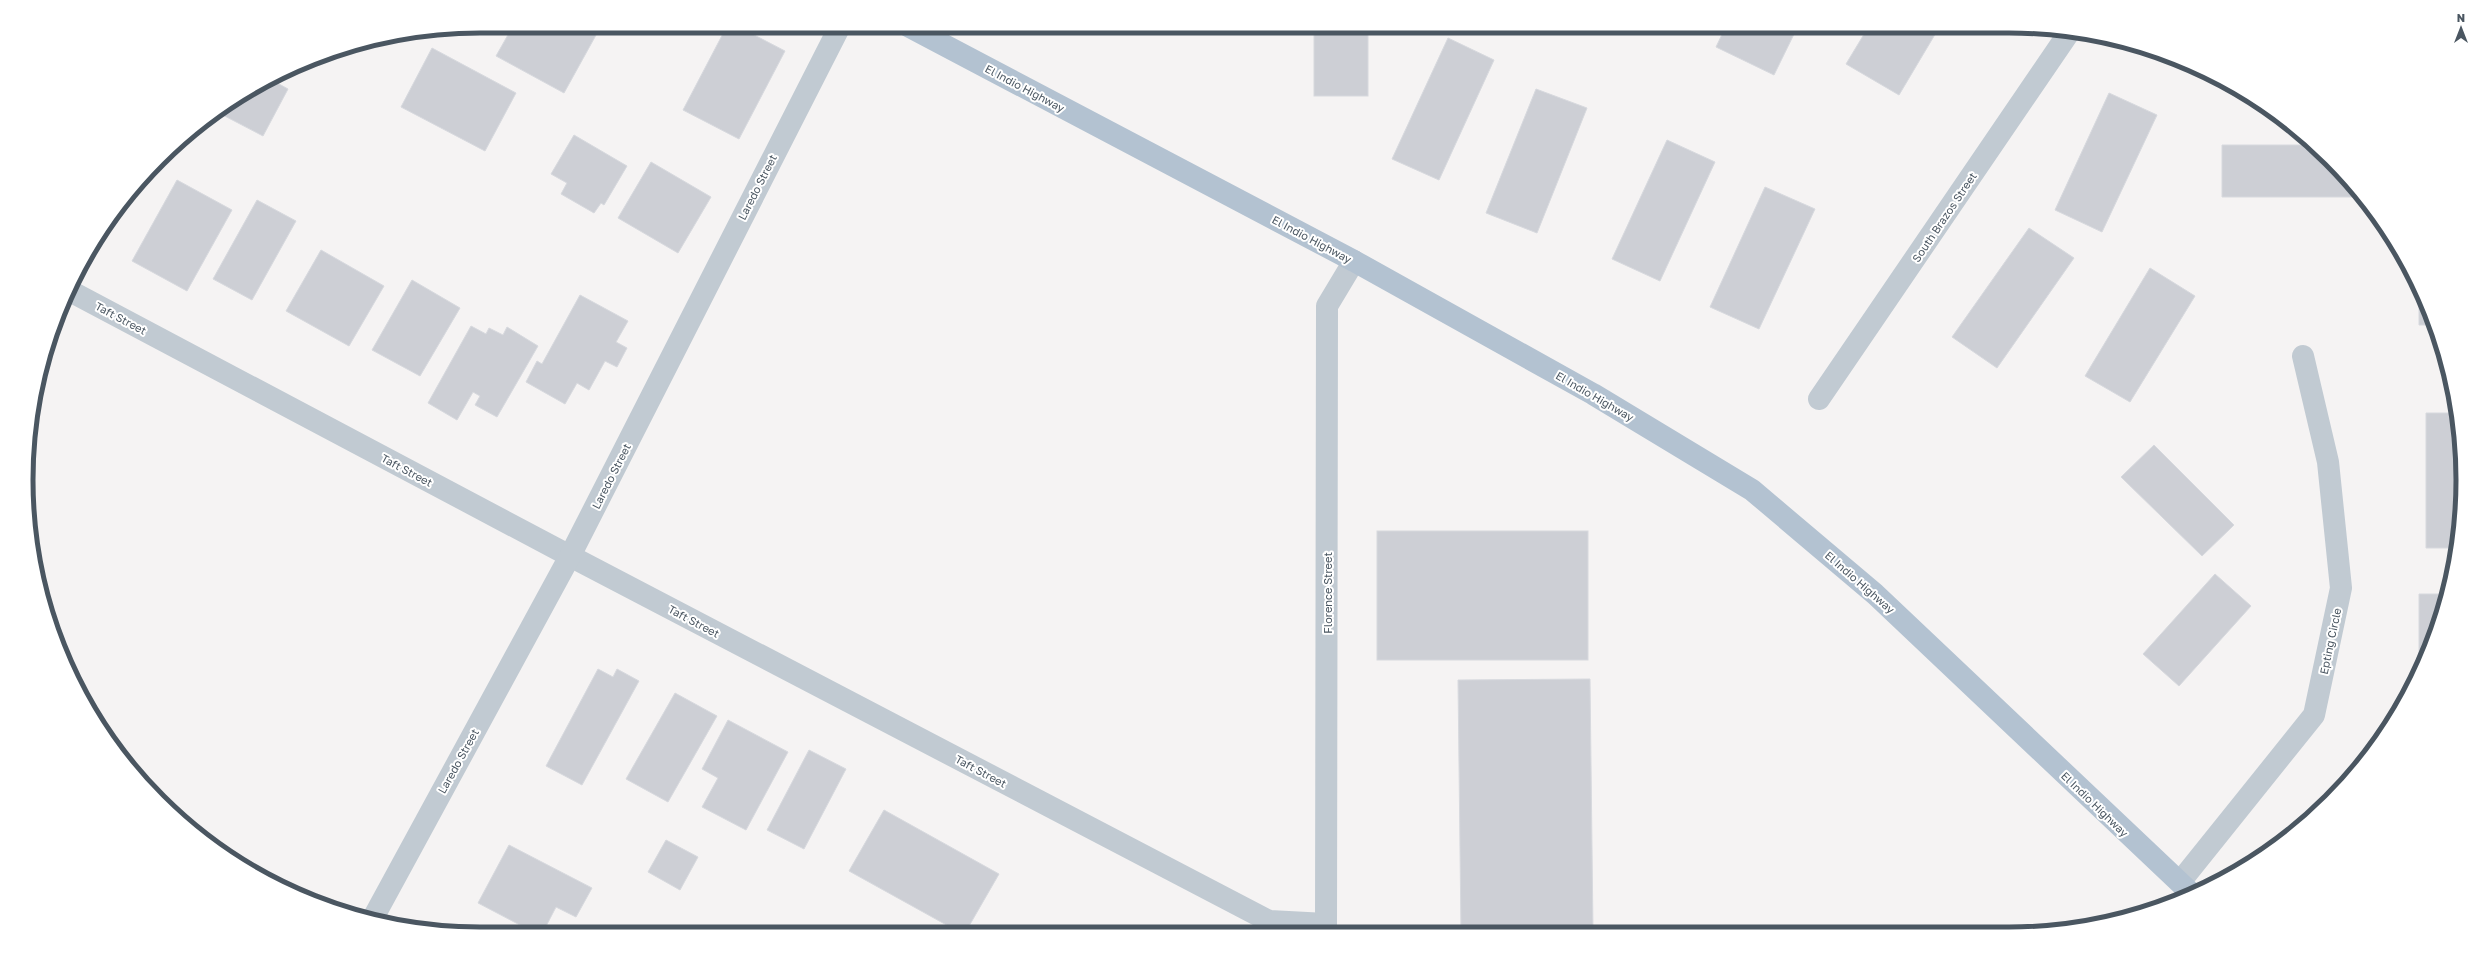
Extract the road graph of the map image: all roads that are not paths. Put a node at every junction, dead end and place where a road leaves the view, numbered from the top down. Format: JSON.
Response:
{"nodes":[{"id":1,"x":836,"y":33,"type":"edge"},
{"id":2,"x":921,"y":33,"type":"edge"},
{"id":3,"x":2066,"y":37,"type":"edge"},
{"id":4,"x":1354,"y":260,"type":"junction"},
{"id":5,"x":74,"y":293,"type":"edge"},
{"id":6,"x":2303,"y":356,"type":"dead end"},
{"id":7,"x":1819,"y":399,"type":"dead end"},
{"id":8,"x":570,"y":556,"type":"junction"},
{"id":9,"x":2186,"y":888,"type":"edge"},
{"id":10,"x":375,"y":914,"type":"edge"},
{"id":11,"x":1318,"y":927,"type":"edge"},
{"id":12,"x":1326,"y":927,"type":"edge"}],
"edges":[{"from":1,"to":8,"type":"street","name":"Laredo Street"},
{"from":2,"to":4,"type":"main road","name":"El Indio Highway"},
{"from":3,"to":7,"type":"street","name":"South Brazos Street"},
{"from":4,"to":9,"type":"main road","name":"El Indio Highway"},
{"from":4,"to":12,"type":"street","name":"Florence Street"},
{"from":5,"to":8,"type":"street","name":"Taft Street"},
{"from":6,"to":9,"type":"street","name":"Epting Circle"},
{"from":8,"to":10,"type":"street","name":"Laredo Street"},
{"from":8,"to":11,"type":"street","name":"Taft Street"}]}
